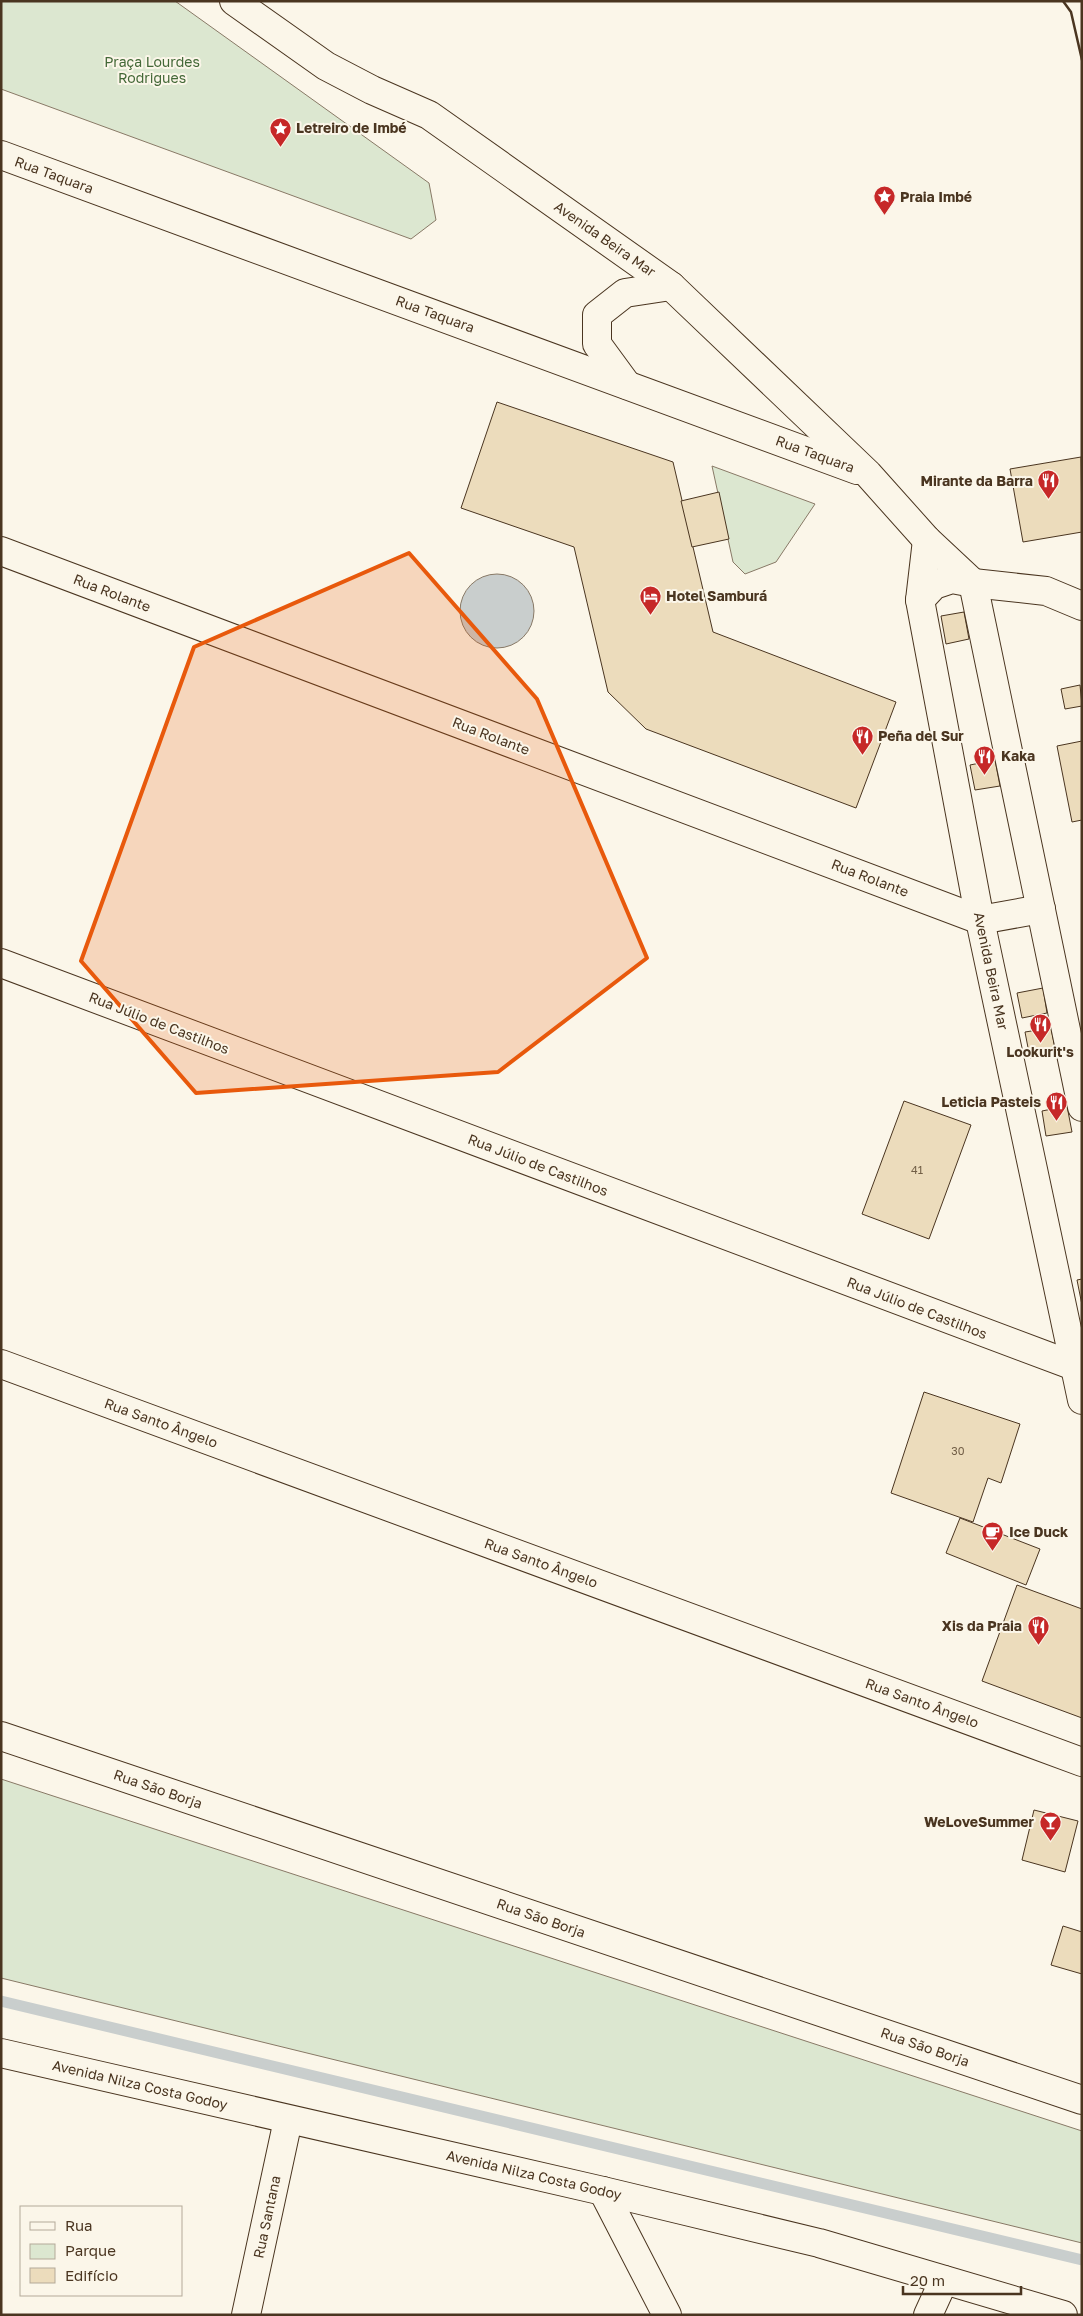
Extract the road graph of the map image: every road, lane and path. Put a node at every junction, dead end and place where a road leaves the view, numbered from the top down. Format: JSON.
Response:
{"nodes":[{"id":1,"x":234,"y":1,"type":"edge"},
{"id":2,"x":1,"y":155,"type":"edge"},
{"id":3,"x":671,"y":286,"type":"junction"},
{"id":4,"x":626,"y":385,"type":"junction"},
{"id":5,"x":868,"y":474,"type":"junction"},
{"id":6,"x":927,"y":540,"type":"junction"},
{"id":7,"x":1,"y":551,"type":"edge"},
{"id":8,"x":973,"y":584,"type":"junction"},
{"id":9,"x":920,"y":600,"type":"junction"},
{"id":10,"x":1082,"y":606,"type":"edge"},
{"id":11,"x":1041,"y":909,"type":"junction"},
{"id":12,"x":980,"y":920,"type":"junction"},
{"id":13,"x":1,"y":963,"type":"edge"},
{"id":14,"x":1082,"y":1107,"type":"edge"},
{"id":15,"x":1,"y":1364,"type":"edge"},
{"id":16,"x":1078,"y":1368,"type":"edge"},
{"id":17,"x":1082,"y":1400,"type":"edge"},
{"id":18,"x":1,"y":1736,"type":"edge"},
{"id":19,"x":1082,"y":1762,"type":"edge"},
{"id":20,"x":1,"y":2053,"type":"edge"},
{"id":21,"x":1082,"y":2100,"type":"edge"},
{"id":22,"x":288,"y":2120,"type":"junction"},
{"id":23,"x":604,"y":2191,"type":"junction"},
{"id":24,"x":944,"y":2280,"type":"junction"},
{"id":25,"x":246,"y":2315,"type":"edge"},
{"id":26,"x":667,"y":2315,"type":"edge"},
{"id":27,"x":928,"y":2315,"type":"edge"},
{"id":28,"x":1063,"y":2315,"type":"edge"}],
"edges":[{"from":1,"to":3,"type":"street","name":"Avenida Beira Mar"},
{"from":2,"to":4,"type":"street","name":"Rua Taquara"},
{"from":3,"to":4,"type":"street"},
{"from":3,"to":5,"type":"street","name":"Avenida Beira Mar"},
{"from":4,"to":5,"type":"street","name":"Rua Taquara"},
{"from":5,"to":6,"type":"street","name":"Avenida Beira Mar"},
{"from":6,"to":8,"type":"street","name":"Avenida Beira Mar"},
{"from":6,"to":9,"type":"street","name":"Avenida Beira Mar"},
{"from":7,"to":12,"type":"street","name":"Rua Rolante"},
{"from":8,"to":9,"type":"street"},
{"from":8,"to":10,"type":"street"},
{"from":8,"to":11,"type":"street"},
{"from":9,"to":12,"type":"street","name":"Avenida Beira Mar"},
{"from":11,"to":12,"type":"street"},
{"from":11,"to":14,"type":"street"},
{"from":12,"to":16,"type":"street","name":"Avenida Beira Mar"},
{"from":13,"to":16,"type":"street","name":"Rua Júlio de Castilhos"},
{"from":15,"to":19,"type":"street","name":"Rua Santo Ângelo"},
{"from":16,"to":17,"type":"street","name":"Avenida Beira Mar"},
{"from":18,"to":21,"type":"street","name":"Rua São Borja"},
{"from":20,"to":22,"type":"street","name":"Avenida Nilza Costa Godoy"},
{"from":22,"to":23,"type":"street","name":"Avenida Nilza Costa Godoy"},
{"from":22,"to":25,"type":"street","name":"Rua Santana"},
{"from":23,"to":24,"type":"street","name":"Avenida Nilza Costa Godoy"},
{"from":23,"to":26,"type":"street"},
{"from":24,"to":27,"type":"street"},
{"from":24,"to":28,"type":"street","name":"Avenida Nilza Costa Godoy"}]}
